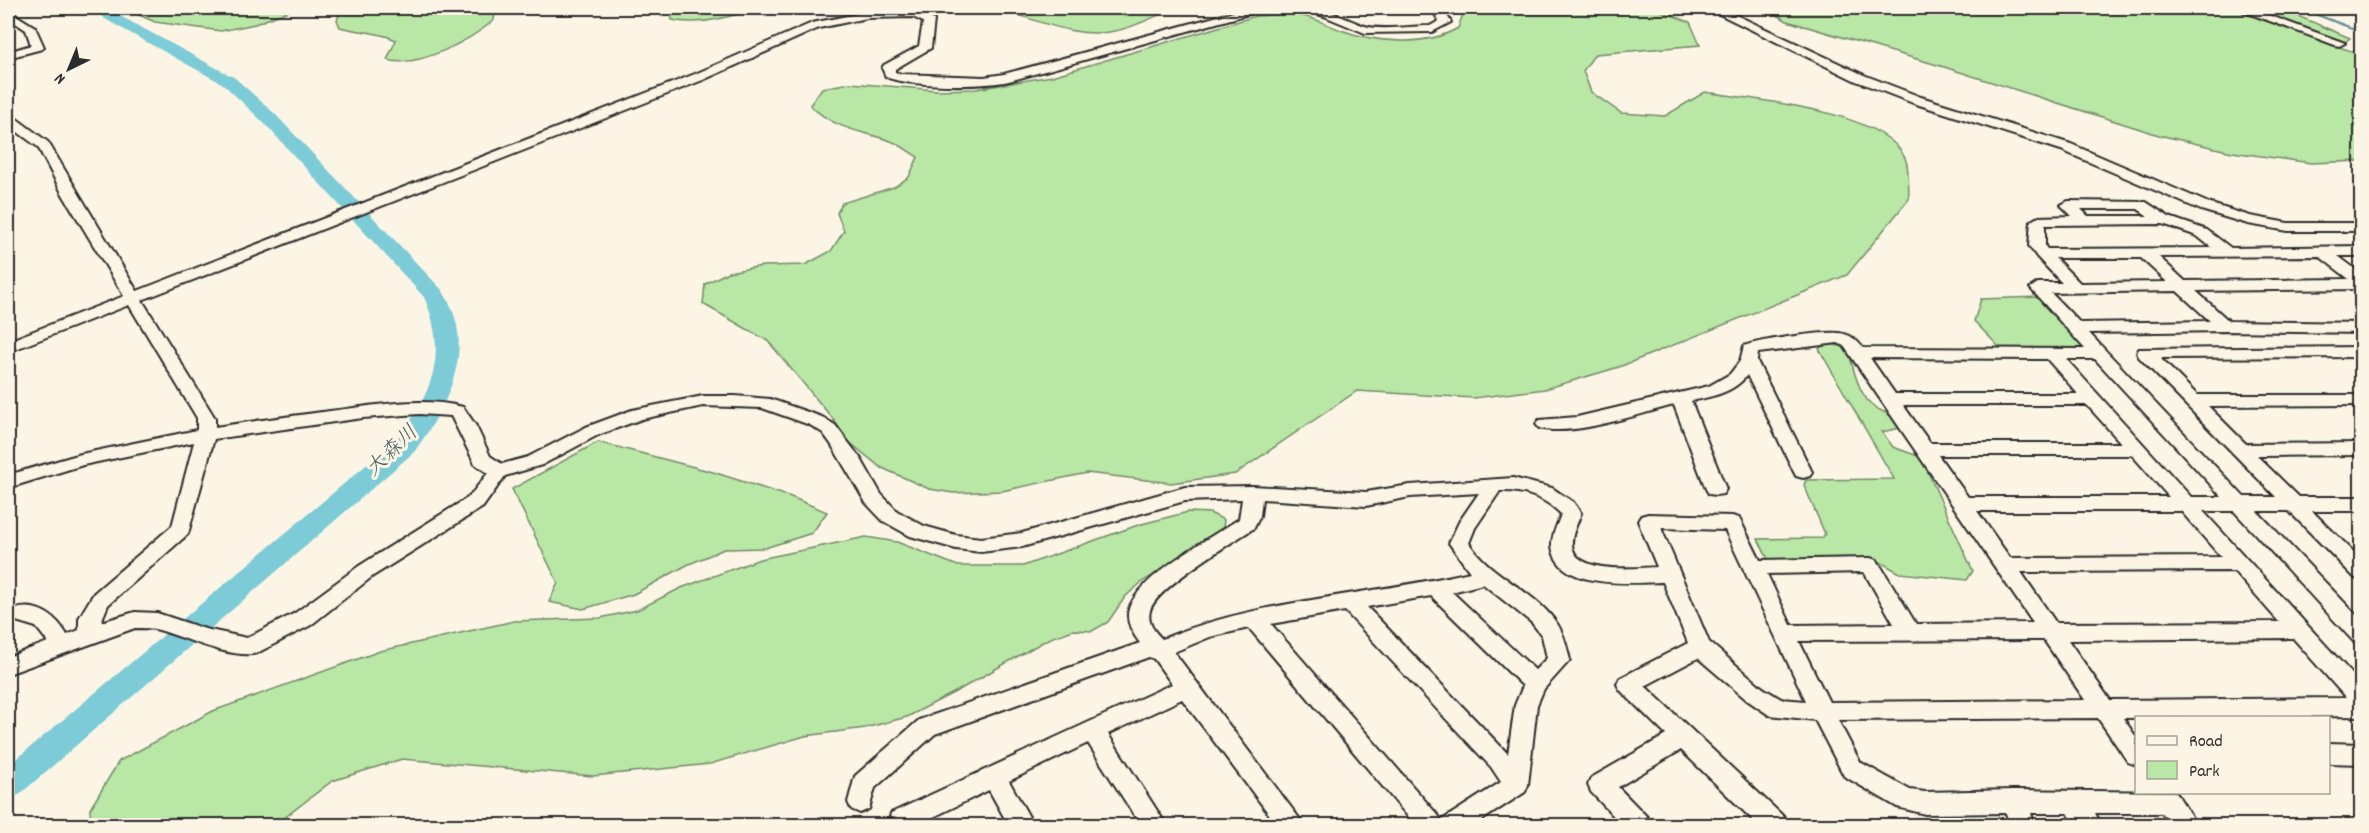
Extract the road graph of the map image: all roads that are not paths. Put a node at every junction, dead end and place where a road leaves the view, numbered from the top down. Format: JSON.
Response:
{"nodes":[{"id":1,"x":1259,"y":8,"type":"edge"},
{"id":2,"x":1304,"y":8,"type":"edge"},
{"id":3,"x":1437,"y":8,"type":"edge"},
{"id":4,"x":1713,"y":8,"type":"edge"},
{"id":5,"x":2240,"y":8,"type":"edge"},
{"id":6,"x":8,"y":13,"type":"edge"},
{"id":7,"x":2339,"y":44,"type":"dead end"},
{"id":8,"x":8,"y":55,"type":"edge"},
{"id":9,"x":8,"y":119,"type":"edge"},
{"id":10,"x":2085,"y":220,"type":"junction"},
{"id":11,"x":2164,"y":220,"type":"junction"},
{"id":12,"x":2361,"y":227,"type":"edge"},
{"id":13,"x":2322,"y":251,"type":"junction"},
{"id":14,"x":2361,"y":251,"type":"edge"},
{"id":15,"x":2227,"y":252,"type":"junction"},
{"id":16,"x":2145,"y":253,"type":"junction"},
{"id":17,"x":2042,"y":254,"type":"junction"},
{"id":18,"x":2361,"y":283,"type":"edge"},
{"id":19,"x":2075,"y":287,"type":"junction"},
{"id":20,"x":2183,"y":287,"type":"junction"},
{"id":21,"x":132,"y":298,"type":"junction"},
{"id":22,"x":2225,"y":326,"type":"junction"},
{"id":23,"x":2076,"y":328,"type":"junction"},
{"id":24,"x":2361,"y":328,"type":"edge"},
{"id":25,"x":8,"y":347,"type":"edge"},
{"id":26,"x":2361,"y":352,"type":"edge"},
{"id":27,"x":2051,"y":353,"type":"junction"},
{"id":28,"x":1860,"y":354,"type":"junction"},
{"id":29,"x":2099,"y":354,"type":"junction"},
{"id":30,"x":1748,"y":360,"type":"junction"},
{"id":31,"x":1681,"y":399,"type":"junction"},
{"id":32,"x":2092,"y":399,"type":"junction"},
{"id":33,"x":1892,"y":400,"type":"junction"},
{"id":34,"x":2361,"y":400,"type":"edge"},
{"id":35,"x":2192,"y":401,"type":"junction"},
{"id":36,"x":1545,"y":424,"type":"dead end"},
{"id":37,"x":206,"y":433,"type":"junction"},
{"id":38,"x":1926,"y":449,"type":"junction"},
{"id":39,"x":2138,"y":449,"type":"junction"},
{"id":40,"x":2361,"y":449,"type":"edge"},
{"id":41,"x":2242,"y":450,"type":"junction"},
{"id":42,"x":499,"y":471,"type":"junction"},
{"id":43,"x":1803,"y":472,"type":"dead end"},
{"id":44,"x":8,"y":482,"type":"edge"},
{"id":45,"x":1494,"y":485,"type":"junction"},
{"id":46,"x":1716,"y":489,"type":"dead end"},
{"id":47,"x":1253,"y":492,"type":"junction"},
{"id":48,"x":1964,"y":504,"type":"junction"},
{"id":49,"x":2187,"y":504,"type":"junction"},
{"id":50,"x":2238,"y":504,"type":"junction"},
{"id":51,"x":2293,"y":504,"type":"junction"},
{"id":52,"x":2361,"y":504,"type":"edge"},
{"id":53,"x":2239,"y":564,"type":"junction"},
{"id":54,"x":2006,"y":565,"type":"junction"},
{"id":55,"x":2358,"y":566,"type":"edge"},
{"id":56,"x":1753,"y":567,"type":"junction"},
{"id":57,"x":1670,"y":574,"type":"junction"},
{"id":58,"x":1486,"y":576,"type":"junction"},
{"id":59,"x":1435,"y":588,"type":"junction"},
{"id":60,"x":1350,"y":603,"type":"junction"},
{"id":61,"x":24,"y":615,"type":"dead end"},
{"id":62,"x":1254,"y":619,"type":"junction"},
{"id":63,"x":2297,"y":630,"type":"junction"},
{"id":64,"x":2051,"y":632,"type":"junction"},
{"id":65,"x":1785,"y":633,"type":"junction"},
{"id":66,"x":1910,"y":633,"type":"junction"},
{"id":67,"x":90,"y":636,"type":"junction"},
{"id":68,"x":2361,"y":636,"type":"edge"},
{"id":69,"x":62,"y":647,"type":"junction"},
{"id":70,"x":1700,"y":647,"type":"junction"},
{"id":71,"x":1160,"y":649,"type":"junction"},
{"id":72,"x":8,"y":666,"type":"edge"},
{"id":73,"x":1535,"y":684,"type":"junction"},
{"id":74,"x":1186,"y":687,"type":"junction"},
{"id":75,"x":2361,"y":701,"type":"edge"},
{"id":76,"x":2361,"y":707,"type":"edge"},
{"id":77,"x":2104,"y":709,"type":"junction"},
{"id":78,"x":1821,"y":711,"type":"junction"},
{"id":79,"x":1093,"y":731,"type":"junction"},
{"id":80,"x":1682,"y":738,"type":"junction"},
{"id":81,"x":2135,"y":753,"type":"edge"},
{"id":82,"x":2330,"y":753,"type":"edge"},
{"id":83,"x":2361,"y":754,"type":"edge"},
{"id":84,"x":994,"y":776,"type":"junction"},
{"id":85,"x":1516,"y":785,"type":"junction"},
{"id":86,"x":2165,"y":797,"type":"edge"},
{"id":87,"x":2014,"y":801,"type":"junction"},
{"id":88,"x":860,"y":802,"type":"dead end"},
{"id":89,"x":2075,"y":802,"type":"junction"},
{"id":90,"x":900,"y":825,"type":"edge"},
{"id":91,"x":1022,"y":825,"type":"edge"},
{"id":92,"x":1155,"y":825,"type":"edge"},
{"id":93,"x":1293,"y":825,"type":"edge"},
{"id":94,"x":1432,"y":825,"type":"edge"},
{"id":95,"x":1451,"y":825,"type":"edge"},
{"id":96,"x":1639,"y":825,"type":"edge"},
{"id":97,"x":1776,"y":825,"type":"edge"},
{"id":98,"x":2023,"y":825,"type":"edge"},
{"id":99,"x":2090,"y":825,"type":"edge"},
{"id":100,"x":2185,"y":825,"type":"edge"}],
"edges":[{"from":1,"to":21,"type":"street"},
{"from":2,"to":3,"type":"street"},
{"from":4,"to":12,"type":"street"},
{"from":5,"to":7,"type":"street"},
{"from":6,"to":8,"type":"street"},
{"from":9,"to":21,"type":"street"},
{"from":10,"to":11,"type":"street"},
{"from":10,"to":11,"type":"street"},
{"from":10,"to":17,"type":"street"},
{"from":11,"to":15,"type":"street"},
{"from":13,"to":14,"type":"street"},
{"from":13,"to":15,"type":"street"},
{"from":13,"to":18,"type":"street"},
{"from":15,"to":16,"type":"street"},
{"from":16,"to":17,"type":"street"},
{"from":16,"to":20,"type":"street"},
{"from":17,"to":19,"type":"street"},
{"from":18,"to":20,"type":"street"},
{"from":19,"to":20,"type":"street"},
{"from":19,"to":23,"type":"street"},
{"from":20,"to":22,"type":"street"},
{"from":21,"to":25,"type":"street"},
{"from":21,"to":37,"type":"street"},
{"from":22,"to":23,"type":"street"},
{"from":22,"to":24,"type":"street"},
{"from":23,"to":29,"type":"street"},
{"from":26,"to":35,"type":"street"},
{"from":27,"to":28,"type":"street"},
{"from":27,"to":29,"type":"street"},
{"from":27,"to":32,"type":"street"},
{"from":28,"to":30,"type":"street"},
{"from":28,"to":33,"type":"street"},
{"from":29,"to":50,"type":"street"},
{"from":30,"to":31,"type":"street"},
{"from":30,"to":43,"type":"street"},
{"from":31,"to":36,"type":"street"},
{"from":31,"to":46,"type":"street"},
{"from":32,"to":33,"type":"street"},
{"from":32,"to":39,"type":"street"},
{"from":33,"to":38,"type":"street"},
{"from":34,"to":35,"type":"street"},
{"from":35,"to":41,"type":"street"},
{"from":37,"to":42,"type":"street"},
{"from":37,"to":44,"type":"street"},
{"from":37,"to":67,"type":"street"},
{"from":38,"to":39,"type":"street"},
{"from":38,"to":48,"type":"street"},
{"from":39,"to":49,"type":"street"},
{"from":40,"to":41,"type":"street"},
{"from":41,"to":51,"type":"street"},
{"from":42,"to":47,"type":"street"},
{"from":42,"to":67,"type":"street"},
{"from":45,"to":47,"type":"street"},
{"from":45,"to":57,"type":"street"},
{"from":45,"to":58,"type":"street"},
{"from":47,"to":71,"type":"street"},
{"from":48,"to":49,"type":"street"},
{"from":48,"to":54,"type":"street"},
{"from":49,"to":50,"type":"street"},
{"from":49,"to":53,"type":"street"},
{"from":50,"to":51,"type":"street"},
{"from":50,"to":68,"type":"street"},
{"from":51,"to":52,"type":"street"},
{"from":51,"to":55,"type":"street"},
{"from":53,"to":54,"type":"street"},
{"from":53,"to":63,"type":"street"},
{"from":54,"to":64,"type":"street"},
{"from":56,"to":57,"type":"street"},
{"from":56,"to":65,"type":"street"},
{"from":56,"to":66,"type":"street"},
{"from":57,"to":70,"type":"street"},
{"from":58,"to":59,"type":"street"},
{"from":58,"to":73,"type":"street"},
{"from":59,"to":60,"type":"street"},
{"from":59,"to":73,"type":"street"},
{"from":60,"to":62,"type":"street"},
{"from":60,"to":85,"type":"street"},
{"from":61,"to":69,"type":"street"},
{"from":62,"to":71,"type":"street"},
{"from":62,"to":94,"type":"street"},
{"from":63,"to":64,"type":"street"},
{"from":63,"to":75,"type":"street"},
{"from":64,"to":66,"type":"street"},
{"from":64,"to":77,"type":"street"},
{"from":65,"to":66,"type":"street"},
{"from":65,"to":78,"type":"street"},
{"from":67,"to":69,"type":"street"},
{"from":69,"to":72,"type":"street"},
{"from":70,"to":78,"type":"street"},
{"from":70,"to":80,"type":"street"},
{"from":71,"to":74,"type":"street"},
{"from":71,"to":88,"type":"street"},
{"from":73,"to":85,"type":"street"},
{"from":74,"to":79,"type":"street"},
{"from":74,"to":93,"type":"street"},
{"from":76,"to":77,"type":"street"},
{"from":77,"to":78,"type":"street"},
{"from":77,"to":81,"type":"street"},
{"from":78,"to":87,"type":"street"},
{"from":79,"to":84,"type":"street"},
{"from":79,"to":92,"type":"street"},
{"from":80,"to":96,"type":"street"},
{"from":80,"to":97,"type":"street"},
{"from":82,"to":83,"type":"street"},
{"from":84,"to":90,"type":"street"},
{"from":84,"to":91,"type":"street"},
{"from":85,"to":95,"type":"street"},
{"from":86,"to":89,"type":"street"},
{"from":86,"to":100,"type":"street"},
{"from":87,"to":89,"type":"street"},
{"from":87,"to":98,"type":"street"},
{"from":89,"to":99,"type":"street"}]}
